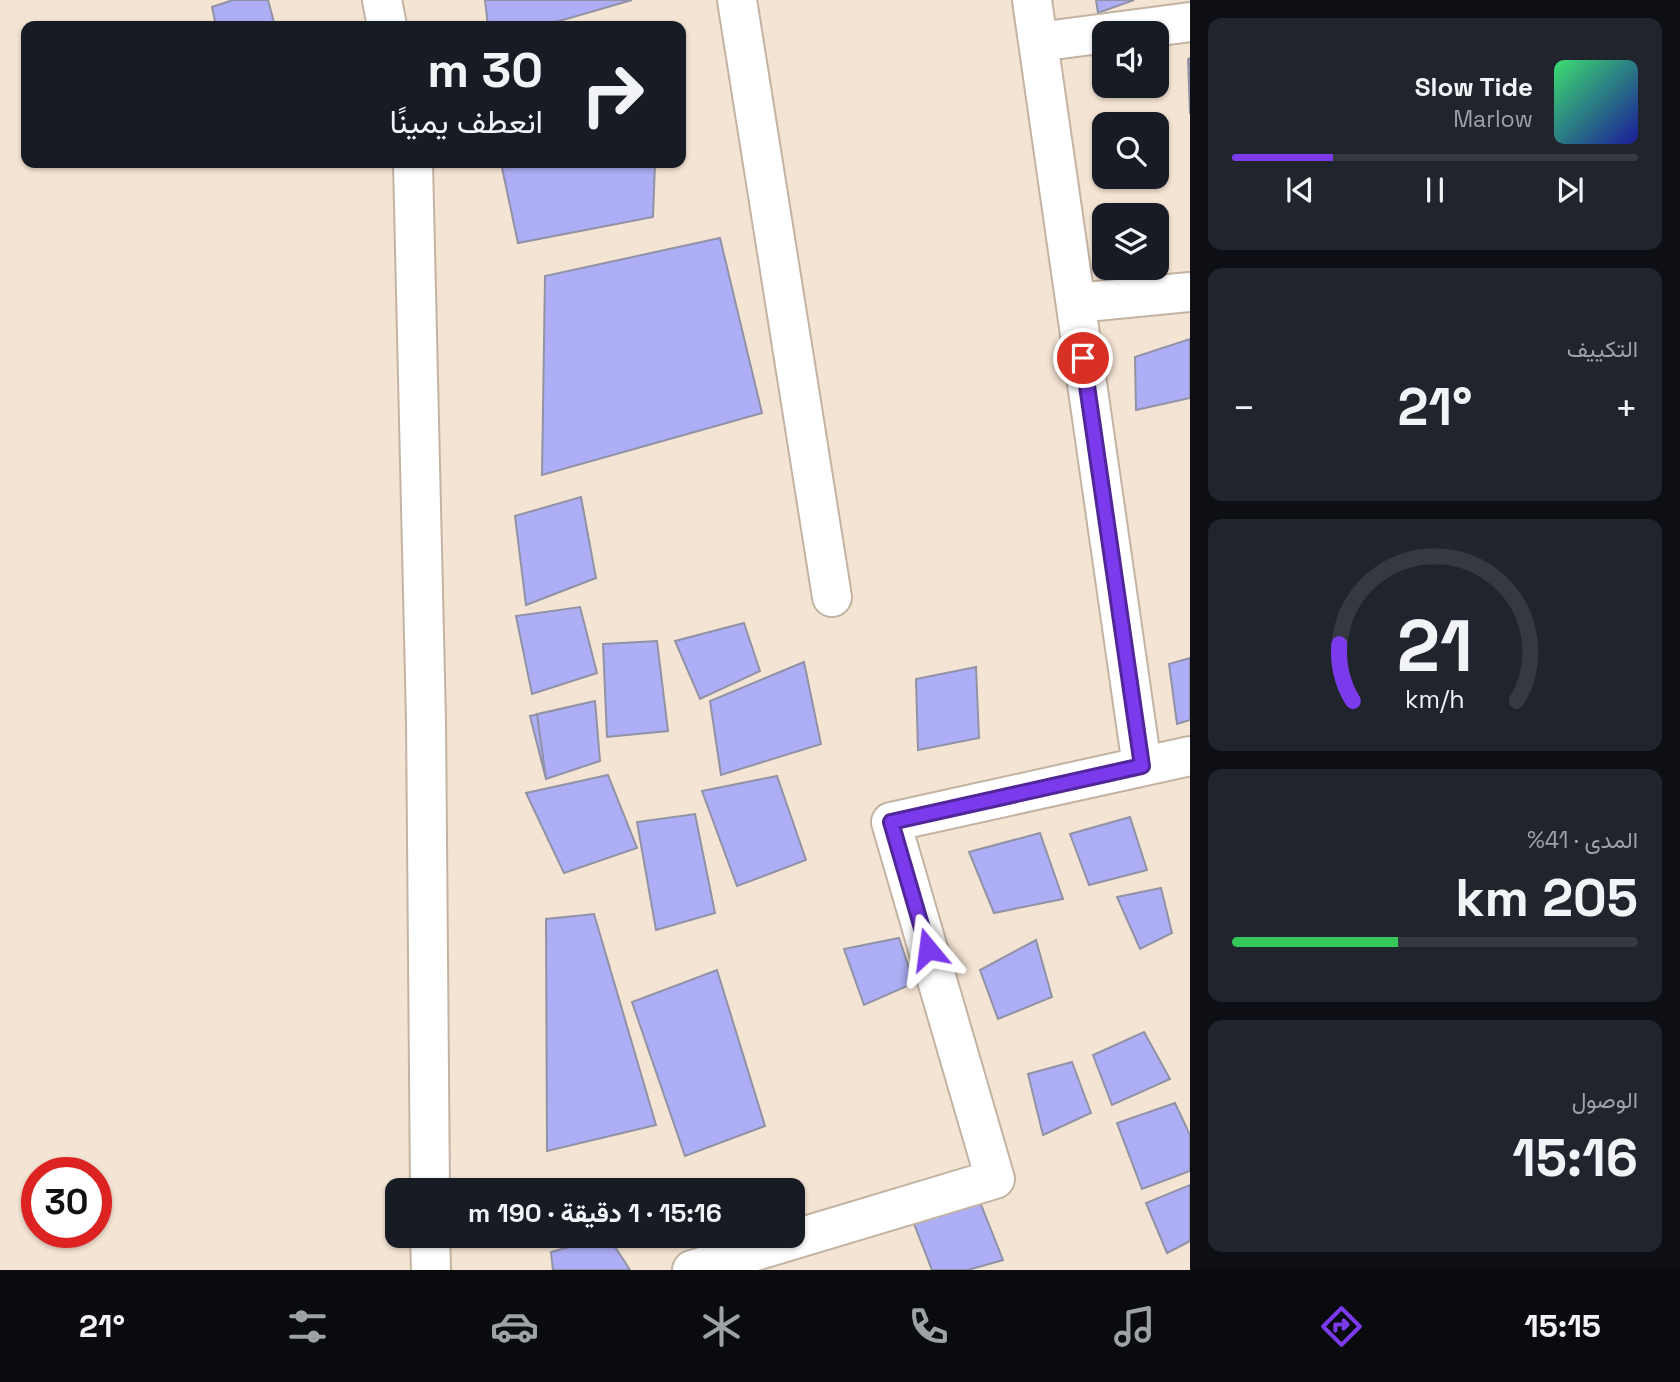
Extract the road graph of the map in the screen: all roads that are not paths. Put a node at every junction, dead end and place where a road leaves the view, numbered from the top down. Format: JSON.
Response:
{"nodes":[{"id":1,"x":382,"y":0,"type":"edge"},
{"id":2,"x":737,"y":0,"type":"edge"},
{"id":3,"x":1032,"y":0,"type":"edge"},
{"id":4,"x":386,"y":21,"type":"edge"},
{"id":5,"x":1190,"y":22,"type":"edge"},
{"id":6,"x":1038,"y":42,"type":"junction"},
{"id":7,"x":413,"y":168,"type":"edge"},
{"id":8,"x":1190,"y":292,"type":"edge"},
{"id":9,"x":1076,"y":303,"type":"junction"},
{"id":10,"x":832,"y":597,"type":"dead end"},
{"id":11,"x":1190,"y":756,"type":"edge"},
{"id":12,"x":1142,"y":766,"type":"junction"},
{"id":13,"x":430,"y":1178,"type":"edge"},
{"id":14,"x":430,"y":1248,"type":"edge"},
{"id":15,"x":431,"y":1270,"type":"edge"},
{"id":16,"x":692,"y":1270,"type":"edge"}],
"edges":[{"from":1,"to":4,"type":"street"},
{"from":2,"to":10,"type":"street"},
{"from":3,"to":6,"type":"street"},
{"from":5,"to":6,"type":"street"},
{"from":6,"to":9,"type":"street"},
{"from":7,"to":13,"type":"street"},
{"from":8,"to":9,"type":"street"},
{"from":9,"to":12,"type":"street"},
{"from":11,"to":12,"type":"street"},
{"from":12,"to":16,"type":"street"},
{"from":14,"to":15,"type":"street"}]}
